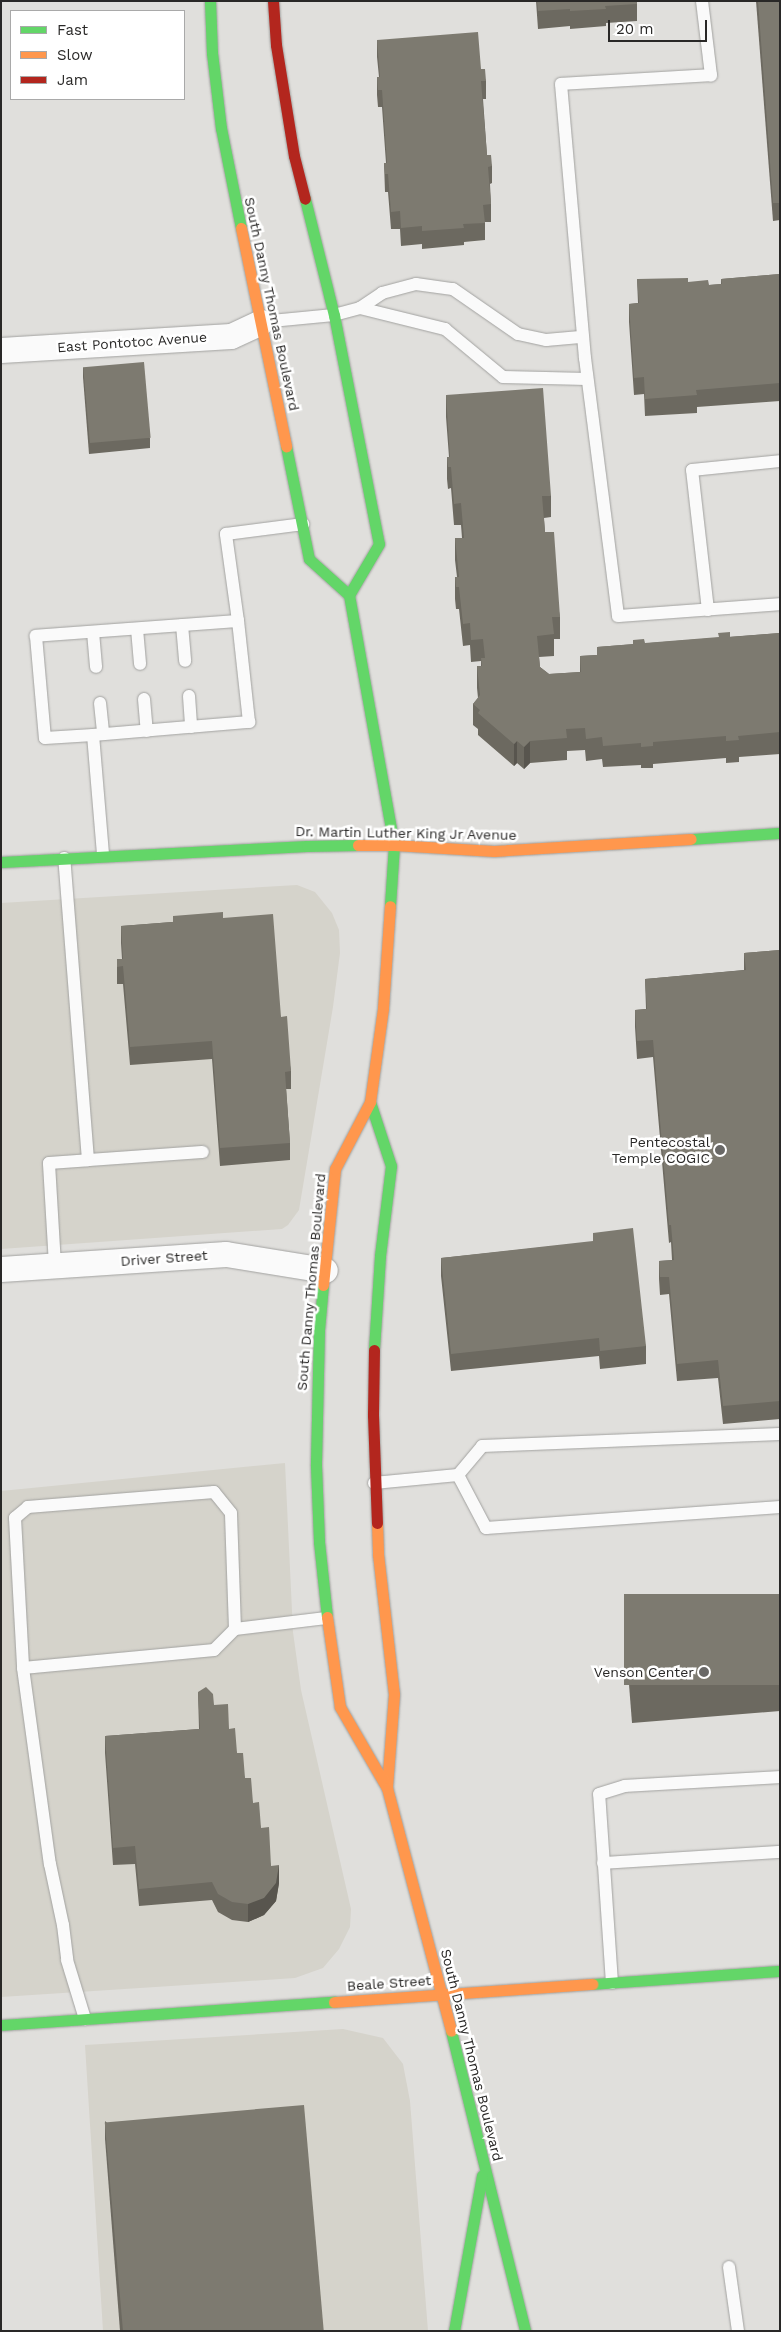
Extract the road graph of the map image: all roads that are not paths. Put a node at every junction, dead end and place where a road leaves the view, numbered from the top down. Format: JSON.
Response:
{"nodes":[{"id":1,"x":210,"y":1,"type":"edge"},
{"id":2,"x":273,"y":1,"type":"edge"},
{"id":3,"x":702,"y":1,"type":"edge"},
{"id":4,"x":360,"y":308,"type":"junction"},
{"id":5,"x":334,"y":315,"type":"junction"},
{"id":6,"x":261,"y":322,"type":"junction"},
{"id":7,"x":583,"y":337,"type":"junction"},
{"id":8,"x":1,"y":350,"type":"edge"},
{"id":9,"x":587,"y":379,"type":"junction"},
{"id":10,"x":780,"y":461,"type":"edge"},
{"id":11,"x":303,"y":524,"type":"junction"},
{"id":12,"x":349,"y":595,"type":"junction"},
{"id":13,"x":780,"y":604,"type":"edge"},
{"id":14,"x":708,"y":610,"type":"junction"},
{"id":15,"x":238,"y":621,"type":"junction"},
{"id":16,"x":182,"y":625,"type":"junction"},
{"id":17,"x":137,"y":628,"type":"junction"},
{"id":18,"x":93,"y":632,"type":"junction"},
{"id":19,"x":186,"y":661,"type":"dead end"},
{"id":20,"x":140,"y":664,"type":"dead end"},
{"id":21,"x":96,"y":667,"type":"dead end"},
{"id":22,"x":189,"y":696,"type":"dead end"},
{"id":23,"x":144,"y":699,"type":"dead end"},
{"id":24,"x":100,"y":703,"type":"dead end"},
{"id":25,"x":191,"y":727,"type":"junction"},
{"id":26,"x":146,"y":730,"type":"junction"},
{"id":27,"x":98,"y":734,"type":"junction"},
{"id":28,"x":780,"y":833,"type":"edge"},
{"id":29,"x":394,"y":845,"type":"junction"},
{"id":30,"x":103,"y":855,"type":"junction"},
{"id":31,"x":64,"y":858,"type":"junction"},
{"id":32,"x":1,"y":862,"type":"edge"},
{"id":33,"x":370,"y":1102,"type":"junction"},
{"id":34,"x":202,"y":1152,"type":"dead end"},
{"id":35,"x":88,"y":1160,"type":"junction"},
{"id":36,"x":56,"y":1265,"type":"junction"},
{"id":37,"x":1,"y":1269,"type":"edge"},
{"id":38,"x":325,"y":1270,"type":"junction"},
{"id":39,"x":780,"y":1434,"type":"edge"},
{"id":40,"x":458,"y":1475,"type":"junction"},
{"id":41,"x":374,"y":1483,"type":"junction"},
{"id":42,"x":780,"y":1507,"type":"edge"},
{"id":43,"x":326,"y":1618,"type":"junction"},
{"id":44,"x":235,"y":1629,"type":"junction"},
{"id":45,"x":23,"y":1668,"type":"junction"},
{"id":46,"x":780,"y":1777,"type":"edge"},
{"id":47,"x":387,"y":1788,"type":"junction"},
{"id":48,"x":780,"y":1852,"type":"edge"},
{"id":49,"x":603,"y":1863,"type":"junction"},
{"id":50,"x":780,"y":1971,"type":"edge"},
{"id":51,"x":612,"y":1983,"type":"junction"},
{"id":52,"x":442,"y":1995,"type":"junction"},
{"id":53,"x":85,"y":2018,"type":"junction"},
{"id":54,"x":1,"y":2025,"type":"edge"},
{"id":55,"x":484,"y":2164,"type":"junction"},
{"id":56,"x":729,"y":2267,"type":"dead end"},
{"id":57,"x":454,"y":2331,"type":"edge"},
{"id":58,"x":524,"y":2331,"type":"edge"},
{"id":59,"x":738,"y":2331,"type":"edge"}],
"edges":[{"from":1,"to":6,"type":"main road","name":"South Danny Thomas Boulevard"},
{"from":2,"to":5,"type":"main road"},
{"from":3,"to":7,"type":"lane"},
{"from":4,"to":5,"type":"lane"},
{"from":4,"to":7,"type":"lane"},
{"from":4,"to":9,"type":"lane"},
{"from":5,"to":6,"type":"lane"},
{"from":5,"to":12,"type":"main road"},
{"from":6,"to":8,"type":"street","name":"East Pontotoc Avenue"},
{"from":6,"to":11,"type":"main road","name":"South Danny Thomas Boulevard"},
{"from":7,"to":9,"type":"lane"},
{"from":9,"to":14,"type":"lane"},
{"from":10,"to":14,"type":"lane"},
{"from":11,"to":12,"type":"main road","name":"South Danny Thomas Boulevard"},
{"from":11,"to":15,"type":"lane"},
{"from":12,"to":29,"type":"main road","name":"South Danny Thomas Boulevard"},
{"from":13,"to":14,"type":"lane"},
{"from":15,"to":16,"type":"lane"},
{"from":15,"to":25,"type":"lane"},
{"from":16,"to":17,"type":"lane"},
{"from":16,"to":19,"type":"lane"},
{"from":17,"to":18,"type":"lane"},
{"from":17,"to":20,"type":"lane"},
{"from":18,"to":21,"type":"lane"},
{"from":18,"to":27,"type":"lane"},
{"from":22,"to":25,"type":"lane"},
{"from":23,"to":26,"type":"lane"},
{"from":24,"to":27,"type":"lane"},
{"from":25,"to":26,"type":"lane"},
{"from":26,"to":27,"type":"lane"},
{"from":27,"to":30,"type":"lane"},
{"from":28,"to":29,"type":"main road","name":"Dr. Martin Luther King Jr Avenue"},
{"from":29,"to":30,"type":"main road","name":"Dr. Martin Luther King Jr Avenue"},
{"from":29,"to":33,"type":"main road","name":"South Danny Thomas Boulevard"},
{"from":30,"to":31,"type":"main road","name":"Dr. Martin Luther King Jr Avenue"},
{"from":31,"to":32,"type":"main road","name":"Dr. Martin Luther King Jr Avenue"},
{"from":31,"to":35,"type":"lane"},
{"from":33,"to":38,"type":"main road","name":"South Danny Thomas Boulevard"},
{"from":33,"to":41,"type":"main road","name":"South Danny Thomas Boulevard"},
{"from":34,"to":35,"type":"lane"},
{"from":35,"to":36,"type":"lane"},
{"from":36,"to":37,"type":"street","name":"Driver Street"},
{"from":36,"to":38,"type":"street","name":"Driver Street"},
{"from":38,"to":43,"type":"main road","name":"South Danny Thomas Boulevard"},
{"from":39,"to":40,"type":"lane"},
{"from":40,"to":41,"type":"lane"},
{"from":40,"to":42,"type":"lane"},
{"from":41,"to":47,"type":"main road","name":"South Danny Thomas Boulevard"},
{"from":43,"to":44,"type":"lane"},
{"from":43,"to":47,"type":"main road","name":"South Danny Thomas Boulevard"},
{"from":44,"to":45,"type":"lane"},
{"from":44,"to":45,"type":"lane"},
{"from":45,"to":53,"type":"lane"},
{"from":46,"to":49,"type":"lane"},
{"from":47,"to":52,"type":"main road","name":"South Danny Thomas Boulevard"},
{"from":48,"to":49,"type":"lane"},
{"from":49,"to":51,"type":"lane"},
{"from":50,"to":51,"type":"main road","name":"Beale Street"},
{"from":51,"to":52,"type":"main road","name":"Beale Street"},
{"from":52,"to":53,"type":"main road","name":"Beale Street"},
{"from":52,"to":55,"type":"main road","name":"South Danny Thomas Boulevard"},
{"from":53,"to":54,"type":"main road","name":"Beale Street"},
{"from":55,"to":57,"type":"main road"},
{"from":55,"to":58,"type":"main road","name":"South Danny Thomas Boulevard"},
{"from":56,"to":59,"type":"lane"}]}
